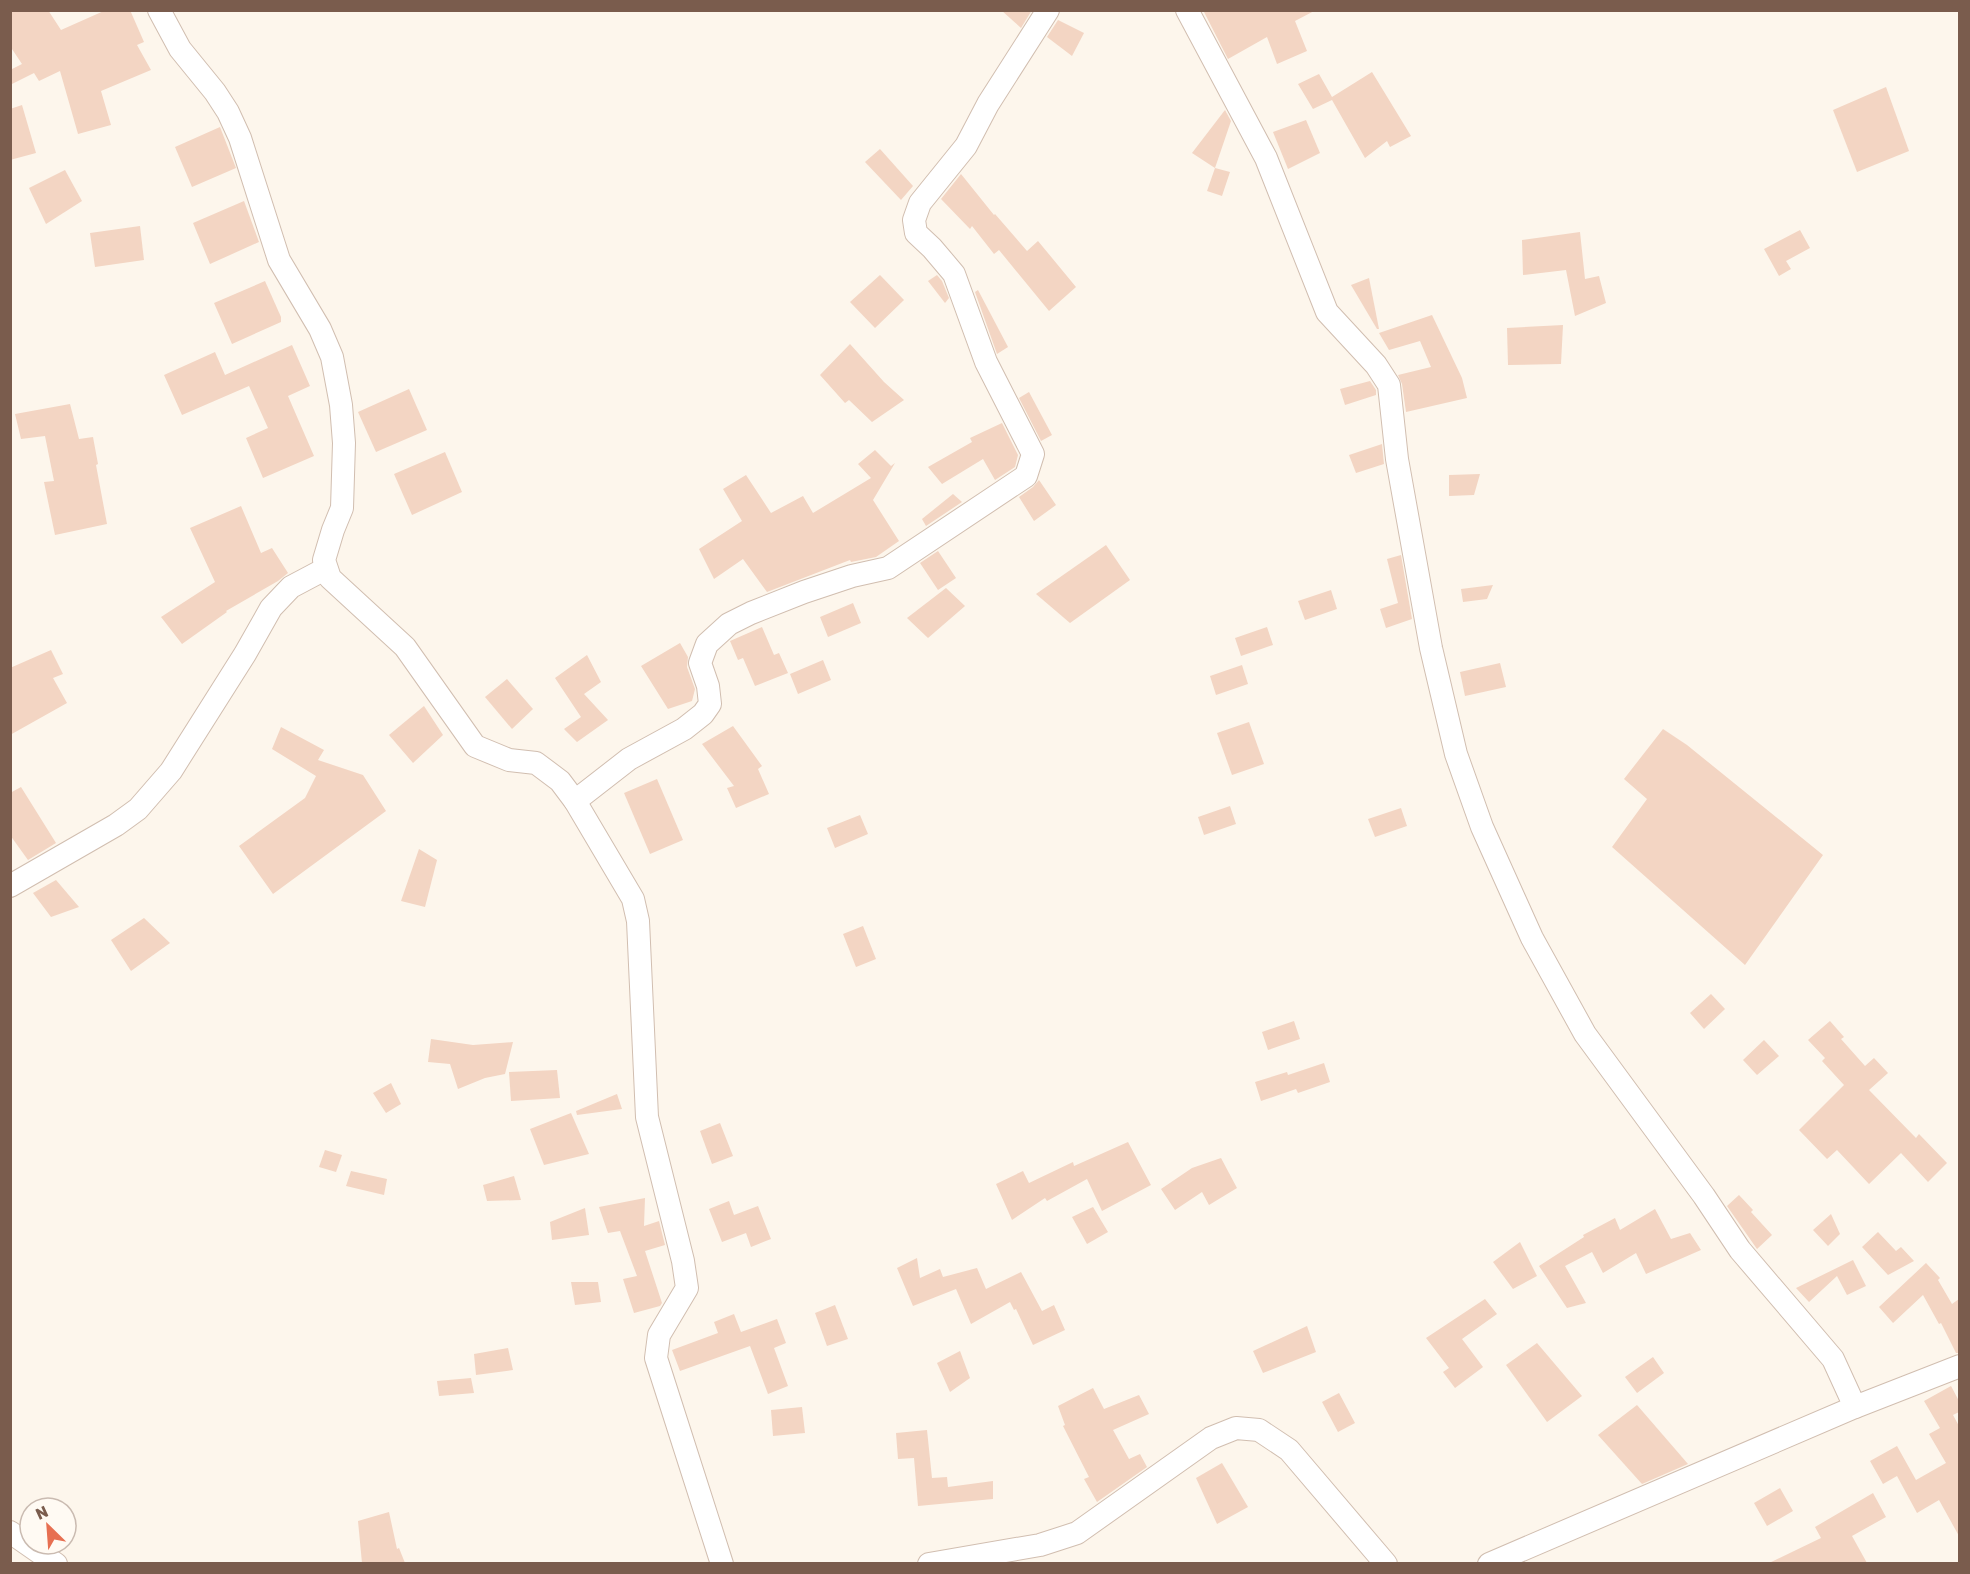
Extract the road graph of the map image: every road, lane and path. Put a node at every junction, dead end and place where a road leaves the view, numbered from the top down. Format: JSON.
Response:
{"nodes":[{"id":1,"x":159,"y":10,"type":"edge"},
{"id":2,"x":1048,"y":10,"type":"edge"},
{"id":3,"x":1187,"y":10,"type":"edge"},
{"id":4,"x":326,"y":569,"type":"junction"},
{"id":5,"x":575,"y":801,"type":"junction"},
{"id":6,"x":10,"y":886,"type":"edge"},
{"id":7,"x":1959,"y":1366,"type":"edge"},
{"id":8,"x":1855,"y":1407,"type":"junction"},
{"id":9,"x":10,"y":1532,"type":"edge"},
{"id":10,"x":56,"y":1563,"type":"edge"},
{"id":11,"x":722,"y":1563,"type":"edge"},
{"id":12,"x":929,"y":1563,"type":"edge"},
{"id":13,"x":1386,"y":1563,"type":"edge"},
{"id":14,"x":1490,"y":1563,"type":"edge"}],
"edges":[{"from":1,"to":4,"type":"street"},
{"from":2,"to":5,"type":"street"},
{"from":3,"to":8,"type":"street"},
{"from":4,"to":5,"type":"street"},
{"from":4,"to":6,"type":"street"},
{"from":5,"to":11,"type":"street"},
{"from":7,"to":8,"type":"street"},
{"from":8,"to":14,"type":"street"},
{"from":9,"to":10,"type":"street"},
{"from":12,"to":13,"type":"street"}]}
